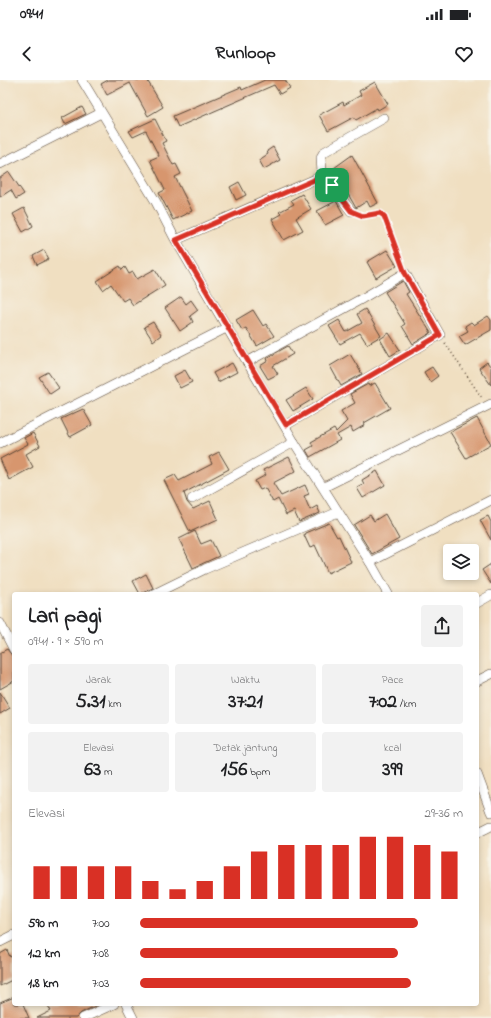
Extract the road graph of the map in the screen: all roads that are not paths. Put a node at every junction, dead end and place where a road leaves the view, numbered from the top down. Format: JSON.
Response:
{"nodes":[{"id":1,"x":82,"y":80,"type":"edge"},
{"id":2,"x":101,"y":112,"type":"junction"},
{"id":3,"x":384,"y":118,"type":"dead end"},
{"id":4,"x":0,"y":164,"type":"edge"},
{"id":5,"x":322,"y":173,"type":"junction"},
{"id":6,"x":351,"y":211,"type":"road end"},
{"id":7,"x":176,"y":240,"type":"junction"},
{"id":8,"x":228,"y":327,"type":"junction"},
{"id":9,"x":247,"y":362,"type":"junction"},
{"id":10,"x":489,"y":405,"type":"edge"},
{"id":11,"x":286,"y":425,"type":"junction"},
{"id":12,"x":294,"y":442,"type":"junction"},
{"id":13,"x":0,"y":443,"type":"edge"},
{"id":14,"x":324,"y":487,"type":"junction"},
{"id":15,"x":192,"y":499,"type":"dead end"},
{"id":16,"x":491,"y":500,"type":"edge"},
{"id":17,"x":338,"y":512,"type":"junction"},
{"id":18,"x":370,"y":562,"type":"junction"},
{"id":19,"x":158,"y":592,"type":"edge"},
{"id":20,"x":387,"y":592,"type":"edge"},
{"id":21,"x":491,"y":596,"type":"edge"},
{"id":22,"x":479,"y":602,"type":"edge"},
{"id":23,"x":0,"y":623,"type":"edge"},
{"id":24,"x":8,"y":640,"type":"junction"},
{"id":25,"x":0,"y":645,"type":"edge"},
{"id":26,"x":12,"y":647,"type":"edge"},
{"id":27,"x":491,"y":674,"type":"edge"},
{"id":28,"x":479,"y":680,"type":"edge"},
{"id":29,"x":479,"y":779,"type":"edge"},
{"id":30,"x":491,"y":812,"type":"edge"},
{"id":31,"x":491,"y":826,"type":"edge"},
{"id":32,"x":479,"y":832,"type":"edge"},
{"id":33,"x":12,"y":935,"type":"edge"},
{"id":34,"x":0,"y":942,"type":"edge"},
{"id":35,"x":110,"y":1006,"type":"edge"},
{"id":36,"x":127,"y":1006,"type":"edge"},
{"id":37,"x":83,"y":1018,"type":"edge"},
{"id":38,"x":132,"y":1018,"type":"edge"}],
"edges":[{"from":1,"to":2,"type":"street"},
{"from":2,"to":4,"type":"street"},
{"from":2,"to":7,"type":"street"},
{"from":3,"to":5,"type":"street"},
{"from":5,"to":6,"type":"street"},
{"from":5,"to":7,"type":"street"},
{"from":7,"to":8,"type":"street"},
{"from":8,"to":9,"type":"street"},
{"from":8,"to":13,"type":"street"},
{"from":9,"to":11,"type":"street"},
{"from":9,"to":11,"type":"street"},
{"from":10,"to":14,"type":"street"},
{"from":11,"to":12,"type":"street"},
{"from":12,"to":14,"type":"street"},
{"from":12,"to":15,"type":"street"},
{"from":14,"to":17,"type":"street"},
{"from":16,"to":18,"type":"street"},
{"from":17,"to":18,"type":"street"},
{"from":17,"to":19,"type":"street"},
{"from":18,"to":20,"type":"street"},
{"from":21,"to":22,"type":"street"},
{"from":23,"to":24,"type":"street"},
{"from":24,"to":25,"type":"street"},
{"from":24,"to":26,"type":"street"},
{"from":27,"to":28,"type":"street"},
{"from":29,"to":30,"type":"street"},
{"from":31,"to":32,"type":"street"},
{"from":33,"to":34,"type":"street"},
{"from":35,"to":37,"type":"street"},
{"from":36,"to":38,"type":"street"}]}
